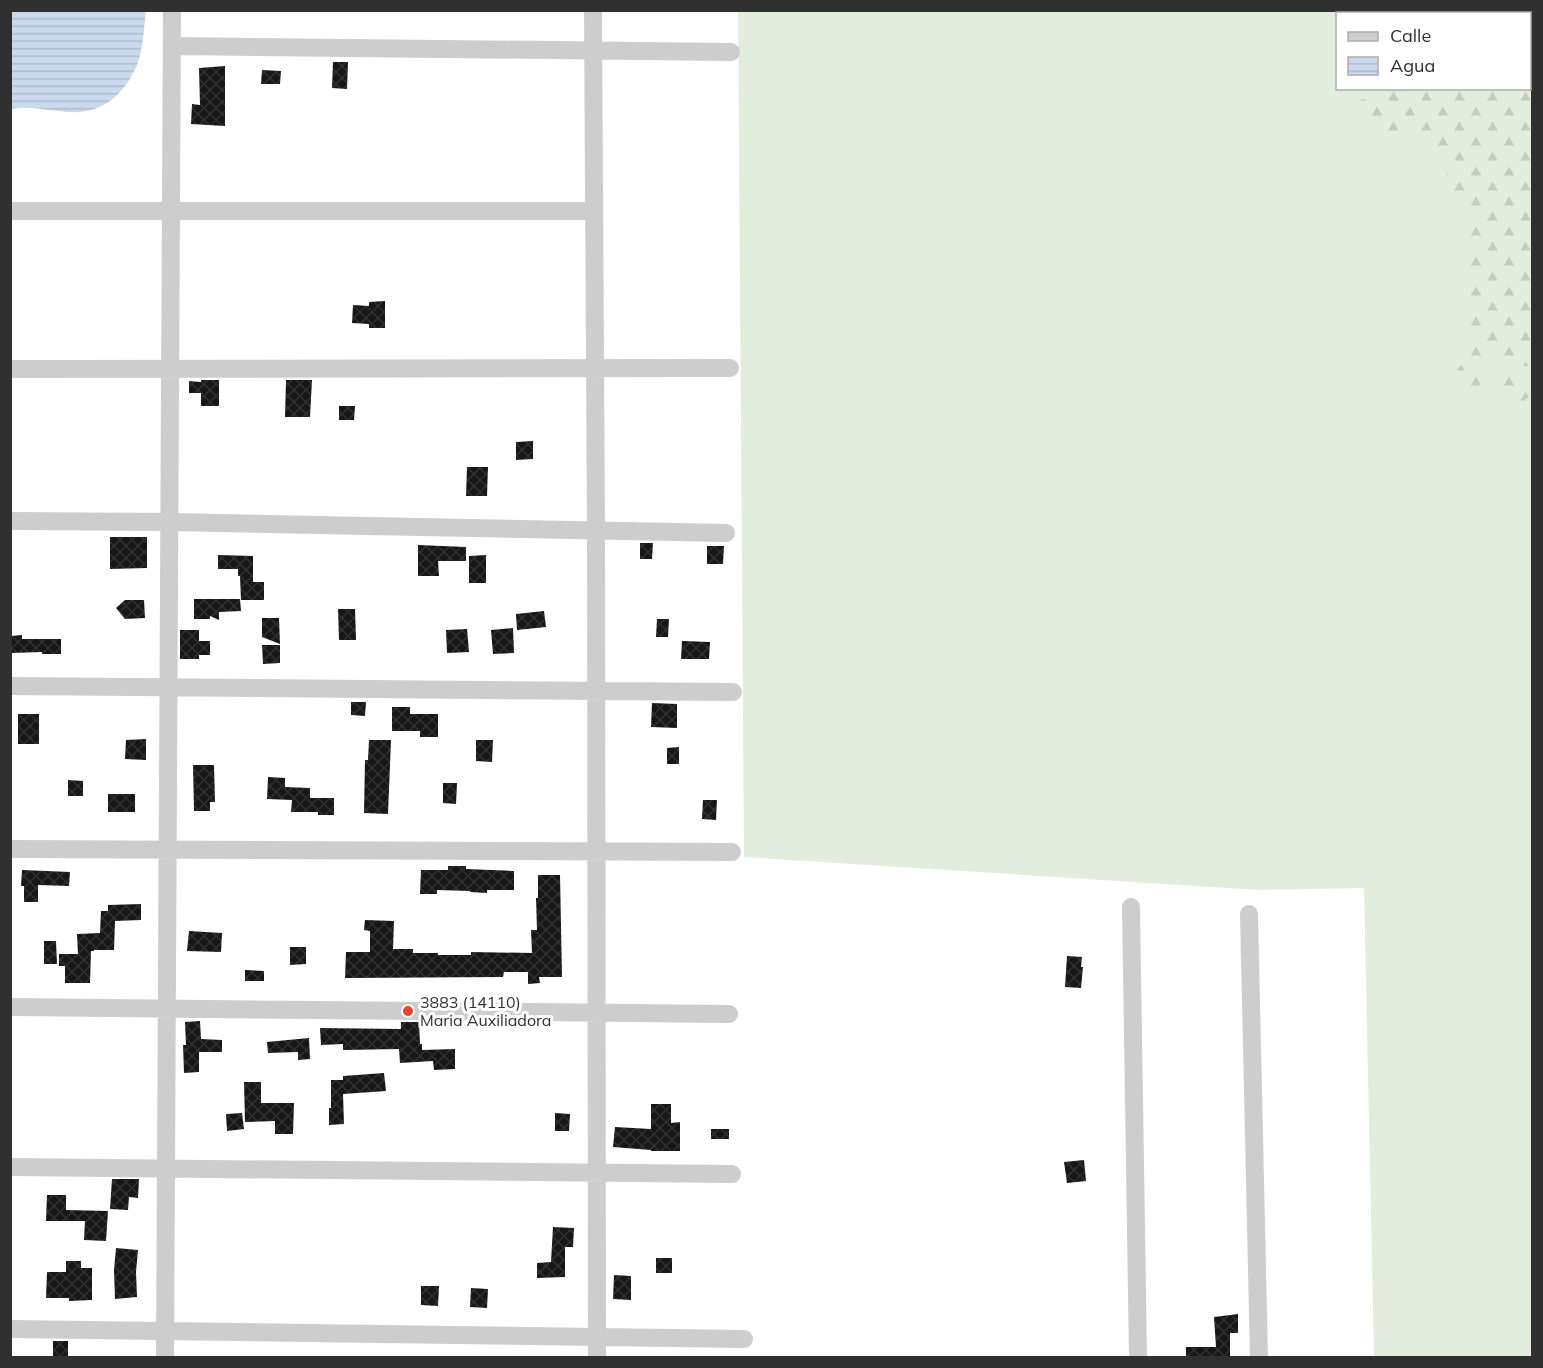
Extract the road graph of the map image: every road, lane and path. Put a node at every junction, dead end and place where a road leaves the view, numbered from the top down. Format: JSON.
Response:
{"nodes":[{"id":1,"x":172,"y":10,"type":"edge"},
{"id":2,"x":593,"y":10,"type":"edge"},
{"id":3,"x":172,"y":46,"type":"junction"},
{"id":4,"x":593,"y":51,"type":"junction"},
{"id":5,"x":731,"y":52,"type":"dead end"},
{"id":6,"x":10,"y":211,"type":"edge"},
{"id":7,"x":171,"y":211,"type":"junction"},
{"id":8,"x":594,"y":212,"type":"junction"},
{"id":9,"x":595,"y":368,"type":"junction"},
{"id":10,"x":730,"y":368,"type":"dead end"},
{"id":11,"x":10,"y":369,"type":"edge"},
{"id":12,"x":170,"y":369,"type":"junction"},
{"id":13,"x":10,"y":521,"type":"edge"},
{"id":14,"x":170,"y":522,"type":"junction"},
{"id":15,"x":596,"y":531,"type":"junction"},
{"id":16,"x":726,"y":533,"type":"dead end"},
{"id":17,"x":10,"y":686,"type":"edge"},
{"id":18,"x":168,"y":687,"type":"junction"},
{"id":19,"x":596,"y":690,"type":"junction"},
{"id":20,"x":733,"y":692,"type":"dead end"},
{"id":21,"x":10,"y":849,"type":"edge"},
{"id":22,"x":168,"y":850,"type":"junction"},
{"id":23,"x":597,"y":852,"type":"junction"},
{"id":24,"x":732,"y":852,"type":"dead end"},
{"id":25,"x":1131,"y":907,"type":"dead end"},
{"id":26,"x":1249,"y":914,"type":"dead end"},
{"id":27,"x":10,"y":1007,"type":"edge"},
{"id":28,"x":167,"y":1009,"type":"junction"},
{"id":29,"x":596,"y":1013,"type":"junction"},
{"id":30,"x":729,"y":1014,"type":"dead end"},
{"id":31,"x":10,"y":1167,"type":"edge"},
{"id":32,"x":166,"y":1168,"type":"junction"},
{"id":33,"x":596,"y":1173,"type":"junction"},
{"id":34,"x":732,"y":1174,"type":"dead end"},
{"id":35,"x":10,"y":1329,"type":"edge"},
{"id":36,"x":165,"y":1331,"type":"junction"},
{"id":37,"x":597,"y":1337,"type":"junction"},
{"id":38,"x":744,"y":1339,"type":"dead end"},
{"id":39,"x":165,"y":1358,"type":"edge"},
{"id":40,"x":597,"y":1358,"type":"edge"},
{"id":41,"x":1138,"y":1358,"type":"edge"},
{"id":42,"x":1259,"y":1358,"type":"edge"}],
"edges":[{"from":1,"to":3,"type":"street"},
{"from":2,"to":4,"type":"street"},
{"from":3,"to":4,"type":"street"},
{"from":3,"to":7,"type":"street"},
{"from":4,"to":5,"type":"street"},
{"from":4,"to":8,"type":"street"},
{"from":6,"to":7,"type":"street"},
{"from":7,"to":8,"type":"street"},
{"from":7,"to":12,"type":"street"},
{"from":8,"to":9,"type":"street"},
{"from":9,"to":10,"type":"street"},
{"from":9,"to":12,"type":"street"},
{"from":9,"to":15,"type":"street"},
{"from":11,"to":12,"type":"street"},
{"from":12,"to":14,"type":"street"},
{"from":13,"to":14,"type":"street"},
{"from":14,"to":15,"type":"street"},
{"from":14,"to":18,"type":"street"},
{"from":15,"to":16,"type":"street"},
{"from":15,"to":19,"type":"street"},
{"from":17,"to":18,"type":"street"},
{"from":18,"to":19,"type":"street"},
{"from":18,"to":22,"type":"street"},
{"from":19,"to":20,"type":"street"},
{"from":19,"to":23,"type":"street"},
{"from":21,"to":22,"type":"street"},
{"from":22,"to":23,"type":"street"},
{"from":22,"to":28,"type":"street"},
{"from":23,"to":24,"type":"street"},
{"from":23,"to":29,"type":"street"},
{"from":25,"to":41,"type":"street"},
{"from":26,"to":42,"type":"street"},
{"from":27,"to":28,"type":"street"},
{"from":28,"to":29,"type":"street"},
{"from":28,"to":32,"type":"street"},
{"from":29,"to":30,"type":"street"},
{"from":29,"to":33,"type":"street"},
{"from":31,"to":32,"type":"street"},
{"from":32,"to":33,"type":"street"},
{"from":32,"to":36,"type":"street"},
{"from":33,"to":34,"type":"street"},
{"from":33,"to":37,"type":"street"},
{"from":35,"to":36,"type":"street"},
{"from":36,"to":37,"type":"street"},
{"from":36,"to":39,"type":"street"},
{"from":37,"to":38,"type":"street"},
{"from":37,"to":40,"type":"street"}]}
